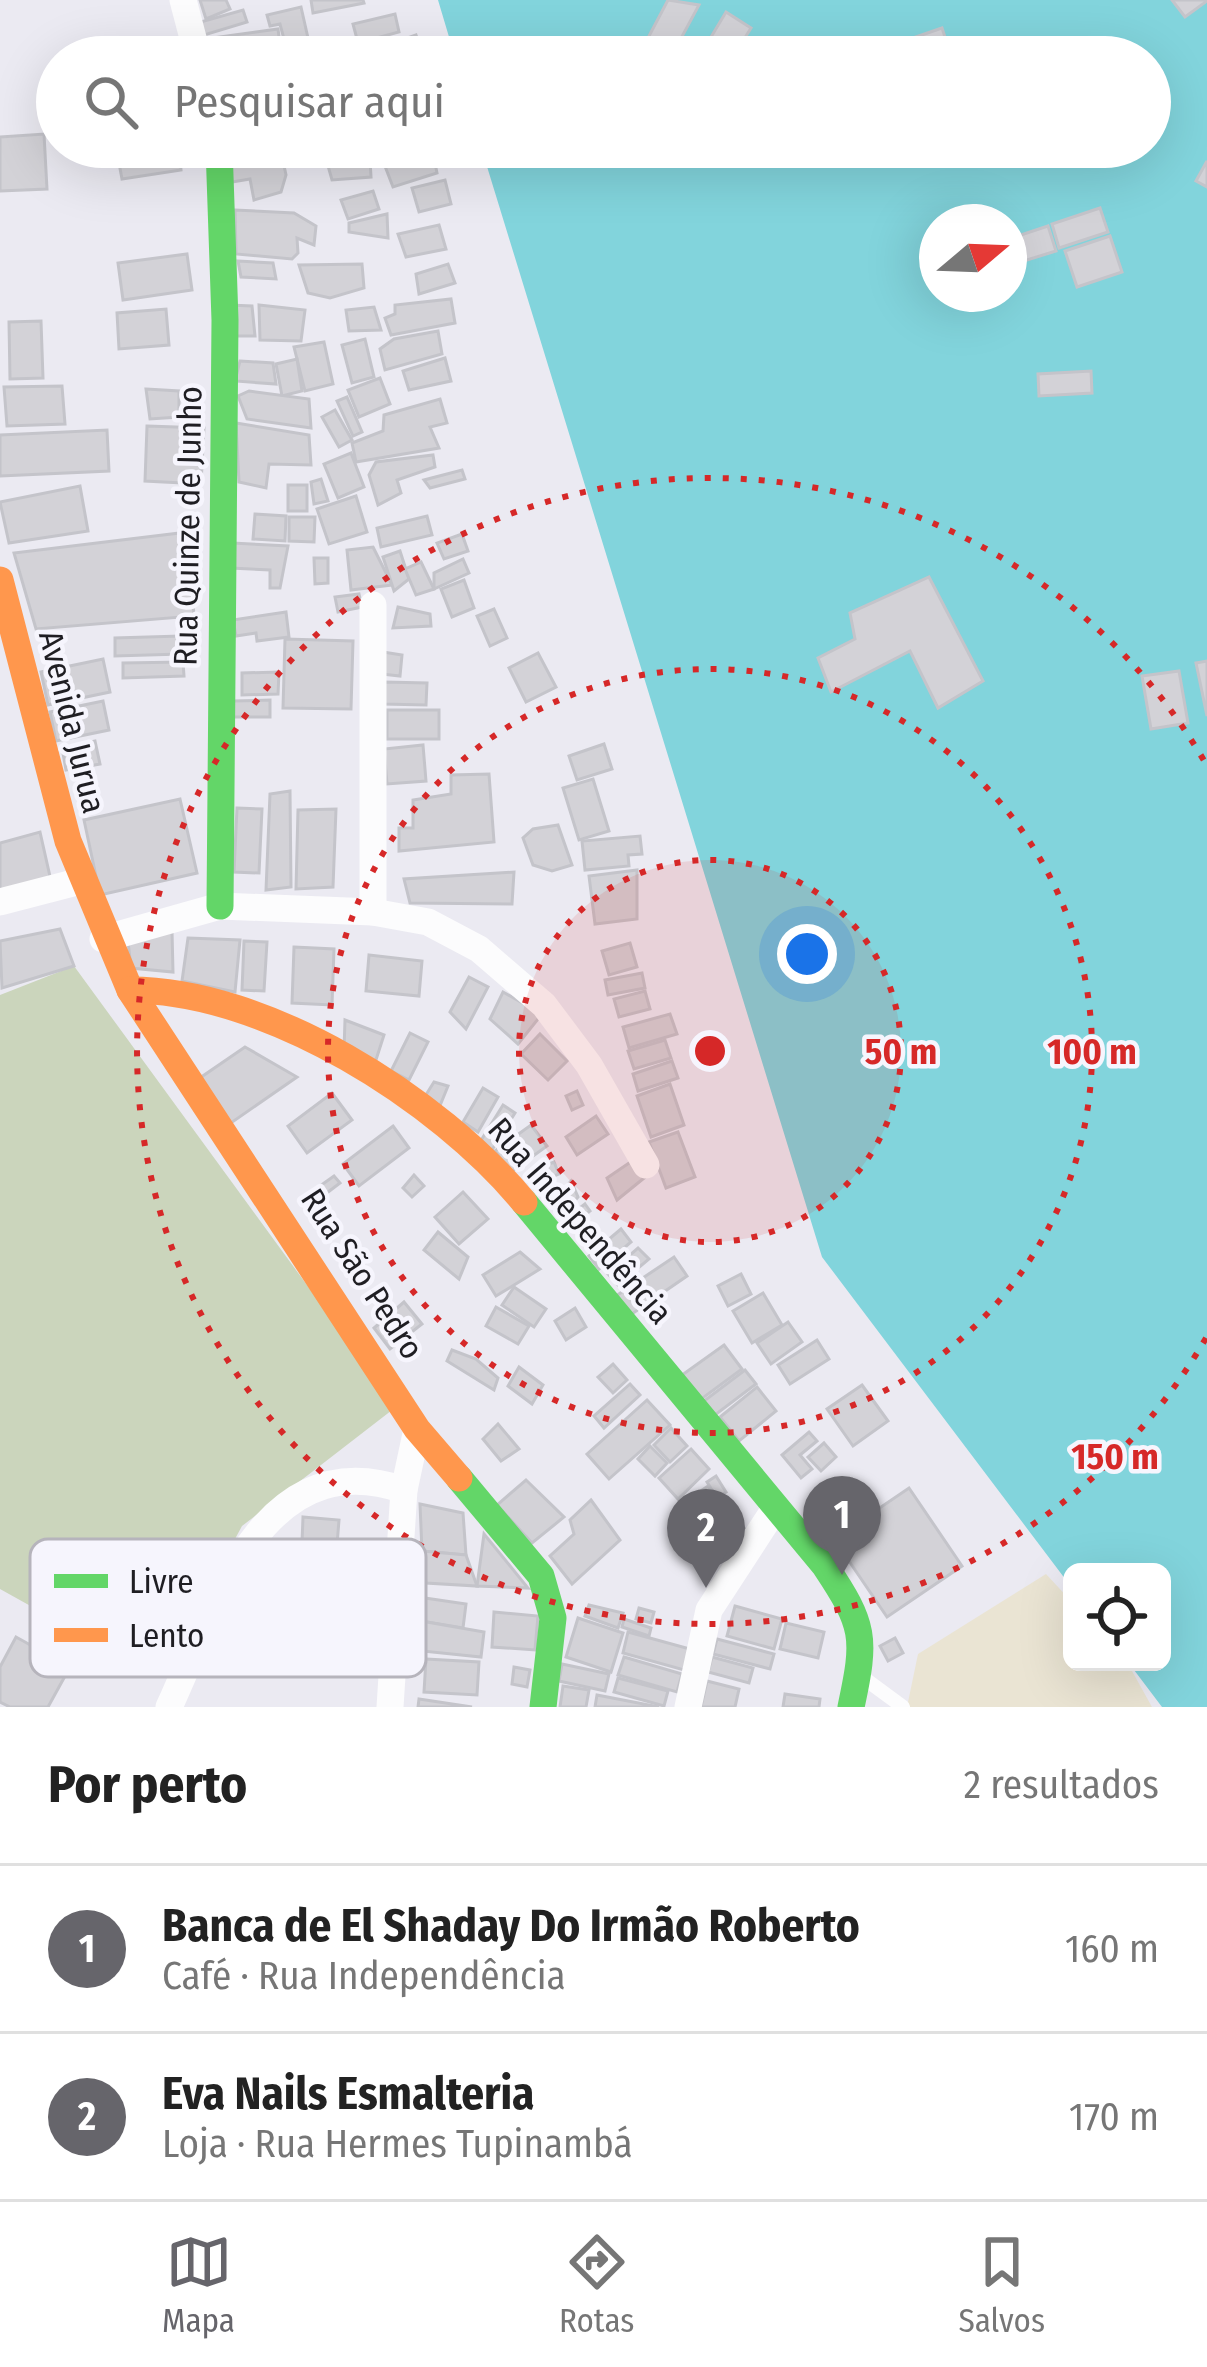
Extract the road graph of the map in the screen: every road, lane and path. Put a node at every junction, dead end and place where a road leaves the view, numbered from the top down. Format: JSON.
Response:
{"nodes":[{"id":1,"x":183,"y":0,"type":"edge"},
{"id":2,"x":192,"y":36,"type":"edge"},
{"id":3,"x":220,"y":168,"type":"edge"},
{"id":4,"x":0,"y":580,"type":"edge"},
{"id":5,"x":373,"y":605,"type":"dead end"},
{"id":6,"x":77,"y":882,"type":"junction"},
{"id":7,"x":0,"y":902,"type":"edge"},
{"id":8,"x":220,"y":906,"type":"junction"},
{"id":9,"x":373,"y":912,"type":"junction"},
{"id":10,"x":103,"y":939,"type":"junction"},
{"id":11,"x":130,"y":990,"type":"junction"},
{"id":12,"x":646,"y":1165,"type":"dead end"},
{"id":13,"x":417,"y":1429,"type":"junction"},
{"id":14,"x":404,"y":1490,"type":"junction"},
{"id":15,"x":774,"y":1510,"type":"junction"},
{"id":16,"x":254,"y":1539,"type":"edge"},
{"id":17,"x":401,"y":1539,"type":"edge"},
{"id":18,"x":861,"y":1659,"type":"junction"},
{"id":19,"x":184,"y":1677,"type":"edge"},
{"id":20,"x":392,"y":1677,"type":"edge"},
{"id":21,"x":169,"y":1707,"type":"edge"},
{"id":22,"x":390,"y":1707,"type":"edge"},
{"id":23,"x":543,"y":1707,"type":"edge"},
{"id":24,"x":688,"y":1707,"type":"edge"},
{"id":25,"x":850,"y":1707,"type":"edge"},
{"id":26,"x":903,"y":1707,"type":"edge"}],
"edges":[{"from":1,"to":2,"type":"street"},
{"from":3,"to":8,"type":"street","name":"Rua Quinze de Junho"},
{"from":4,"to":6,"type":"street","name":"Avenida Jurua"},
{"from":5,"to":9,"type":"street"},
{"from":6,"to":7,"type":"street"},
{"from":6,"to":10,"type":"street","name":"Rua São Pedro"},
{"from":8,"to":9,"type":"street"},
{"from":8,"to":10,"type":"street"},
{"from":9,"to":12,"type":"street"},
{"from":10,"to":11,"type":"street","name":"Rua São Pedro"},
{"from":11,"to":13,"type":"street","name":"Rua São Pedro"},
{"from":11,"to":15,"type":"street","name":"Rua Independência"},
{"from":13,"to":14,"type":"street"},
{"from":13,"to":23,"type":"street","name":"Rua São Pedro"},
{"from":14,"to":16,"type":"street"},
{"from":14,"to":17,"type":"street"},
{"from":15,"to":18,"type":"street","name":"Rua Independência"},
{"from":15,"to":24,"type":"street"},
{"from":18,"to":25,"type":"street"},
{"from":18,"to":26,"type":"lane"},
{"from":19,"to":21,"type":"street"},
{"from":20,"to":22,"type":"street"}]}
